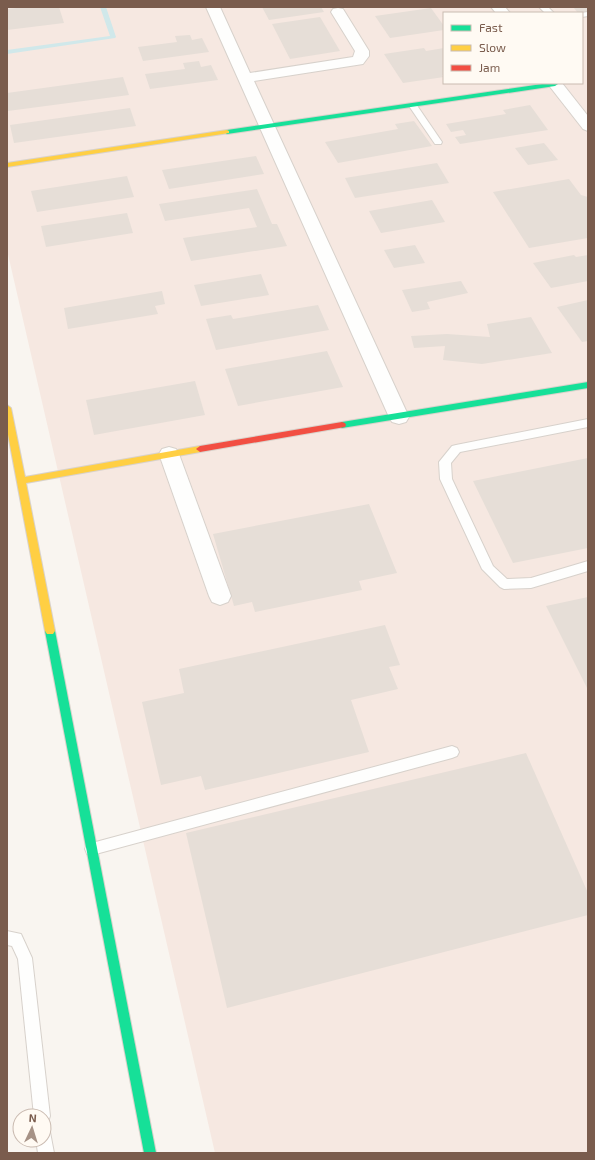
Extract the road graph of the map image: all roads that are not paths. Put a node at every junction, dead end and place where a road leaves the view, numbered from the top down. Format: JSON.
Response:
{"nodes":[{"id":1,"x":212,"y":7,"type":"edge"},
{"id":2,"x":338,"y":12,"type":"dead end"},
{"id":3,"x":246,"y":78,"type":"junction"},
{"id":4,"x":555,"y":84,"type":"edge"},
{"id":5,"x":414,"y":106,"type":"junction"},
{"id":6,"x":266,"y":126,"type":"junction"},
{"id":7,"x":588,"y":126,"type":"edge"},
{"id":8,"x":438,"y":142,"type":"dead end"},
{"id":9,"x":7,"y":165,"type":"edge"},
{"id":10,"x":588,"y":385,"type":"edge"},
{"id":11,"x":7,"y":408,"type":"edge"},
{"id":12,"x":399,"y":417,"type":"junction"},
{"id":13,"x":588,"y":422,"type":"edge"},
{"id":14,"x":169,"y":454,"type":"junction"},
{"id":15,"x":21,"y":481,"type":"junction"},
{"id":16,"x":588,"y":566,"type":"edge"},
{"id":17,"x":220,"y":596,"type":"dead end"},
{"id":18,"x":452,"y":752,"type":"dead end"},
{"id":19,"x":92,"y":849,"type":"junction"},
{"id":20,"x":7,"y":938,"type":"edge"},
{"id":21,"x":41,"y":1108,"type":"edge"},
{"id":22,"x":150,"y":1153,"type":"edge"}],
"edges":[{"from":1,"to":3,"type":"street"},
{"from":2,"to":3,"type":"street"},
{"from":3,"to":6,"type":"street"},
{"from":4,"to":5,"type":"street"},
{"from":4,"to":7,"type":"street"},
{"from":5,"to":6,"type":"street"},
{"from":5,"to":8,"type":"lane"},
{"from":6,"to":9,"type":"street"},
{"from":6,"to":12,"type":"street"},
{"from":10,"to":12,"type":"street"},
{"from":11,"to":15,"type":"street"},
{"from":12,"to":14,"type":"street"},
{"from":13,"to":16,"type":"lane"},
{"from":14,"to":15,"type":"street"},
{"from":14,"to":17,"type":"street"},
{"from":15,"to":19,"type":"street"},
{"from":18,"to":19,"type":"lane"},
{"from":19,"to":22,"type":"street"},
{"from":20,"to":21,"type":"lane"}]}
